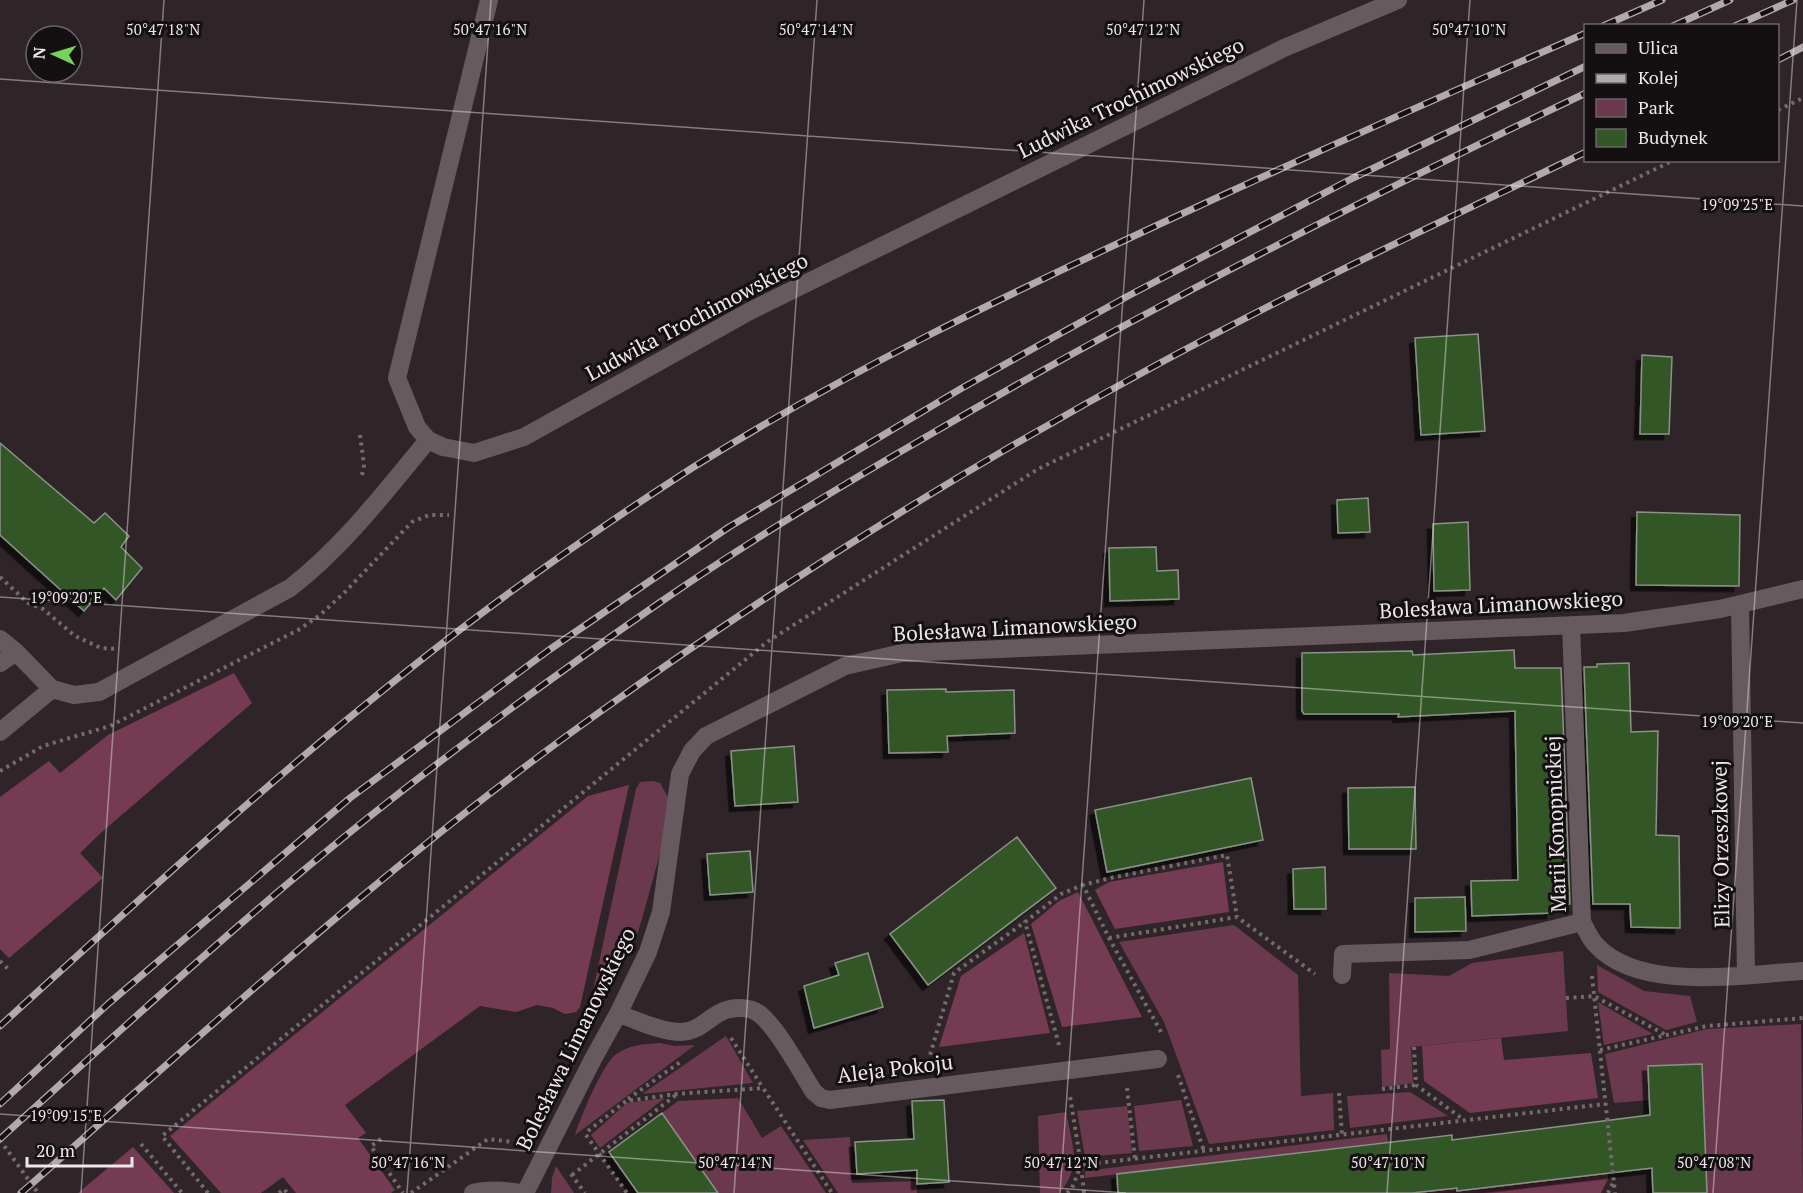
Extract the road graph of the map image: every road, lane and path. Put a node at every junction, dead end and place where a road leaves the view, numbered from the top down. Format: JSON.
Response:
{"nodes":[{"id":1,"x":489,"y":0,"type":"edge"},
{"id":2,"x":1398,"y":0,"type":"edge"},
{"id":3,"x":1803,"y":98,"type":"edge"},
{"id":4,"x":1779,"y":110,"type":"edge"},
{"id":5,"x":1670,"y":162,"type":"edge"},
{"id":6,"x":360,"y":435,"type":"dead end"},
{"id":7,"x":428,"y":440,"type":"junction"},
{"id":8,"x":361,"y":480,"type":"dead end"},
{"id":9,"x":0,"y":577,"type":"edge"},
{"id":10,"x":1803,"y":589,"type":"edge"},
{"id":11,"x":1740,"y":604,"type":"junction"},
{"id":12,"x":1571,"y":625,"type":"junction"},
{"id":13,"x":0,"y":639,"type":"edge"},
{"id":14,"x":126,"y":647,"type":"dead end"},
{"id":15,"x":16,"y":652,"type":"junction"},
{"id":16,"x":0,"y":663,"type":"edge"},
{"id":17,"x":52,"y":689,"type":"junction"},
{"id":18,"x":0,"y":732,"type":"edge"},
{"id":19,"x":1083,"y":885,"type":"junction"},
{"id":20,"x":1237,"y":917,"type":"junction"},
{"id":21,"x":1025,"y":922,"type":"junction"},
{"id":22,"x":1582,"y":922,"type":"junction"},
{"id":23,"x":1109,"y":938,"type":"junction"},
{"id":24,"x":1596,"y":945,"type":"junction"},
{"id":25,"x":0,"y":961,"type":"edge"},
{"id":26,"x":10,"y":971,"type":"dead end"},
{"id":27,"x":1803,"y":971,"type":"edge"},
{"id":28,"x":1746,"y":974,"type":"junction"},
{"id":29,"x":1316,"y":975,"type":"dead end"},
{"id":30,"x":1342,"y":975,"type":"dead end"},
{"id":31,"x":1594,"y":996,"type":"junction"},
{"id":32,"x":1566,"y":998,"type":"dead end"},
{"id":33,"x":618,"y":1014,"type":"junction"},
{"id":34,"x":1803,"y":1018,"type":"edge"},
{"id":35,"x":725,"y":1030,"type":"dead end"},
{"id":36,"x":1666,"y":1035,"type":"junction"},
{"id":37,"x":1164,"y":1038,"type":"dead end"},
{"id":38,"x":1414,"y":1047,"type":"dead end"},
{"id":39,"x":1600,"y":1050,"type":"junction"},
{"id":40,"x":689,"y":1055,"type":"dead end"},
{"id":41,"x":1158,"y":1059,"type":"dead end"},
{"id":42,"x":1125,"y":1063,"type":"junction"},
{"id":43,"x":1066,"y":1070,"type":"junction"},
{"id":44,"x":1176,"y":1072,"type":"dead end"},
{"id":45,"x":1416,"y":1085,"type":"junction"},
{"id":46,"x":762,"y":1088,"type":"junction"},
{"id":47,"x":920,"y":1088,"type":"junction"},
{"id":48,"x":1382,"y":1089,"type":"dead end"},
{"id":49,"x":1339,"y":1093,"type":"dead end"},
{"id":50,"x":676,"y":1094,"type":"junction"},
{"id":51,"x":626,"y":1101,"type":"junction"},
{"id":52,"x":1605,"y":1104,"type":"junction"},
{"id":53,"x":1464,"y":1121,"type":"junction"},
{"id":54,"x":585,"y":1133,"type":"junction"},
{"id":55,"x":1342,"y":1135,"type":"junction"},
{"id":56,"x":578,"y":1138,"type":"dead end"},
{"id":57,"x":381,"y":1139,"type":"dead end"},
{"id":58,"x":0,"y":1140,"type":"edge"},
{"id":59,"x":141,"y":1144,"type":"dead end"},
{"id":60,"x":530,"y":1144,"type":"dead end"},
{"id":61,"x":1204,"y":1151,"type":"junction"},
{"id":62,"x":599,"y":1154,"type":"junction"},
{"id":63,"x":1136,"y":1159,"type":"junction"},
{"id":64,"x":1081,"y":1165,"type":"junction"},
{"id":65,"x":568,"y":1170,"type":"dead end"},
{"id":66,"x":572,"y":1175,"type":"junction"},
{"id":67,"x":1614,"y":1180,"type":"junction"},
{"id":68,"x":38,"y":1193,"type":"edge"},
{"id":69,"x":182,"y":1193,"type":"edge"},
{"id":70,"x":208,"y":1193,"type":"edge"},
{"id":71,"x":279,"y":1193,"type":"edge"},
{"id":72,"x":287,"y":1193,"type":"edge"},
{"id":73,"x":403,"y":1193,"type":"edge"},
{"id":74,"x":411,"y":1193,"type":"edge"},
{"id":75,"x":473,"y":1193,"type":"edge"},
{"id":76,"x":520,"y":1193,"type":"edge"},
{"id":77,"x":525,"y":1193,"type":"edge"},
{"id":78,"x":585,"y":1193,"type":"edge"},
{"id":79,"x":627,"y":1193,"type":"edge"},
{"id":80,"x":832,"y":1193,"type":"edge"},
{"id":81,"x":1067,"y":1193,"type":"edge"},
{"id":82,"x":1084,"y":1193,"type":"edge"},
{"id":83,"x":1608,"y":1193,"type":"edge"},
{"id":84,"x":1615,"y":1193,"type":"edge"}],
"edges":[{"from":1,"to":7,"type":"street"},
{"from":2,"to":7,"type":"street","name":"Ludwika Trochimowskiego"},
{"from":3,"to":4,"type":"path"},
{"from":5,"to":70,"type":"path"},
{"from":6,"to":8,"type":"path"},
{"from":7,"to":17,"type":"street"},
{"from":9,"to":14,"type":"path"},
{"from":10,"to":11,"type":"street","name":"Bolesława Limanowskiego"},
{"from":11,"to":12,"type":"street","name":"Bolesława Limanowskiego"},
{"from":11,"to":28,"type":"street","name":"Elizy Orzeszkowej"},
{"from":12,"to":22,"type":"street","name":"Marii Konopnickiej"},
{"from":12,"to":33,"type":"street","name":"Bolesława Limanowskiego"},
{"from":13,"to":15,"type":"street"},
{"from":15,"to":16,"type":"street"},
{"from":15,"to":17,"type":"street"},
{"from":17,"to":18,"type":"street"},
{"from":19,"to":20,"type":"path"},
{"from":19,"to":21,"type":"path"},
{"from":19,"to":23,"type":"path"},
{"from":20,"to":23,"type":"path"},
{"from":20,"to":29,"type":"path"},
{"from":21,"to":43,"type":"path"},
{"from":21,"to":47,"type":"path"},
{"from":22,"to":24,"type":"street","name":"Marii Konopnickiej"},
{"from":22,"to":30,"type":"street"},
{"from":23,"to":37,"type":"path"},
{"from":24,"to":28,"type":"street","name":"Marii Konopnickiej"},
{"from":24,"to":31,"type":"path"},
{"from":25,"to":26,"type":"path"},
{"from":27,"to":28,"type":"street","name":"Marii Konopnickiej"},
{"from":31,"to":32,"type":"path"},
{"from":31,"to":36,"type":"path"},
{"from":31,"to":39,"type":"path"},
{"from":33,"to":47,"type":"street","name":"Aleja Pokoju"},
{"from":33,"to":77,"type":"street","name":"Bolesława Limanowskiego"},
{"from":34,"to":36,"type":"path"},
{"from":35,"to":46,"type":"path"},
{"from":36,"to":39,"type":"path"},
{"from":38,"to":45,"type":"path"},
{"from":39,"to":52,"type":"path"},
{"from":40,"to":51,"type":"path"},
{"from":41,"to":42,"type":"street","name":"Aleja Pokoju"},
{"from":42,"to":43,"type":"street","name":"Aleja Pokoju"},
{"from":42,"to":63,"type":"path"},
{"from":43,"to":47,"type":"street","name":"Aleja Pokoju"},
{"from":43,"to":64,"type":"path"},
{"from":44,"to":61,"type":"path"},
{"from":45,"to":48,"type":"path"},
{"from":45,"to":53,"type":"path"},
{"from":46,"to":50,"type":"path"},
{"from":46,"to":80,"type":"path"},
{"from":49,"to":55,"type":"path"},
{"from":50,"to":51,"type":"path"},
{"from":50,"to":62,"type":"path"},
{"from":51,"to":54,"type":"path"},
{"from":52,"to":53,"type":"path"},
{"from":52,"to":67,"type":"path"},
{"from":53,"to":55,"type":"path"},
{"from":54,"to":56,"type":"path"},
{"from":54,"to":62,"type":"path"},
{"from":55,"to":61,"type":"path"},
{"from":57,"to":73,"type":"path"},
{"from":58,"to":68,"type":"path"},
{"from":59,"to":69,"type":"path"},
{"from":60,"to":74,"type":"path"},
{"from":61,"to":63,"type":"path"},
{"from":62,"to":66,"type":"path"},
{"from":62,"to":79,"type":"path"},
{"from":63,"to":64,"type":"path"},
{"from":64,"to":81,"type":"path"},
{"from":64,"to":82,"type":"path"},
{"from":65,"to":66,"type":"path"},
{"from":66,"to":78,"type":"path"},
{"from":67,"to":83,"type":"path"},
{"from":67,"to":84,"type":"path"},
{"from":71,"to":72,"type":"path"},
{"from":75,"to":76,"type":"street"}]}
